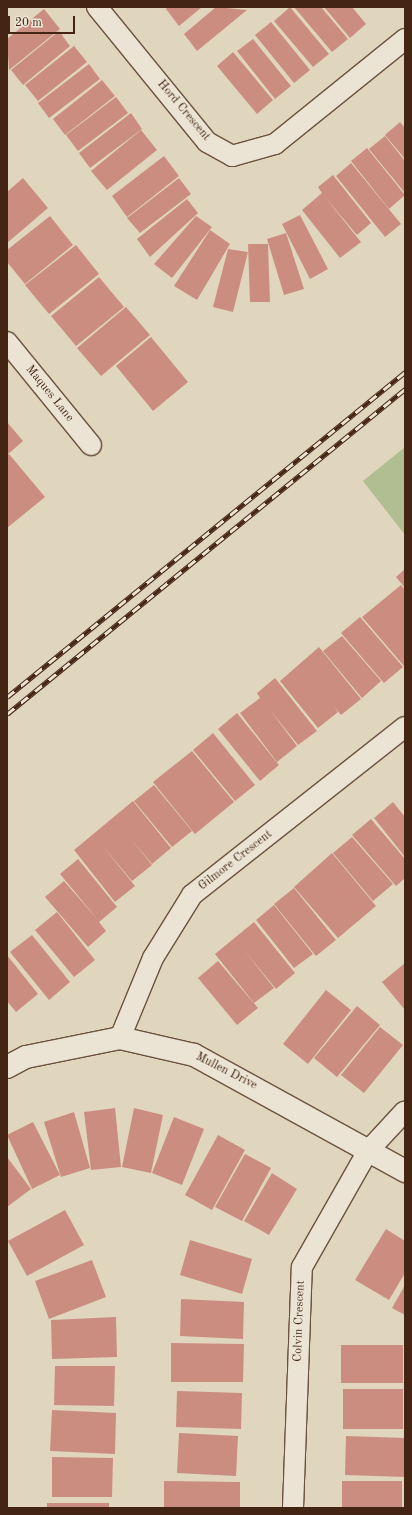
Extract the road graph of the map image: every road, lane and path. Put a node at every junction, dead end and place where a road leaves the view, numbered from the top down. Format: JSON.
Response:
{"nodes":[{"id":1,"x":97,"y":7,"type":"edge"},
{"id":2,"x":405,"y":39,"type":"edge"},
{"id":3,"x":7,"y":342,"type":"edge"},
{"id":4,"x":91,"y":445,"type":"dead end"},
{"id":5,"x":405,"y":727,"type":"edge"},
{"id":6,"x":120,"y":1038,"type":"junction"},
{"id":7,"x":7,"y":1067,"type":"edge"},
{"id":8,"x":405,"y":1111,"type":"edge"},
{"id":9,"x":368,"y":1151,"type":"junction"},
{"id":10,"x":405,"y":1171,"type":"edge"},
{"id":11,"x":293,"y":1508,"type":"edge"}],
"edges":[{"from":1,"to":2,"type":"street","name":"Hord Crescent"},
{"from":3,"to":4,"type":"street","name":"Maques Lane"},
{"from":5,"to":6,"type":"street","name":"Gilmore Crescent"},
{"from":6,"to":7,"type":"street","name":"Mullen Drive"},
{"from":6,"to":9,"type":"street","name":"Mullen Drive"},
{"from":8,"to":9,"type":"street"},
{"from":9,"to":10,"type":"street","name":"Mullen Drive"},
{"from":9,"to":11,"type":"street","name":"Colvin Crescent"}]}
